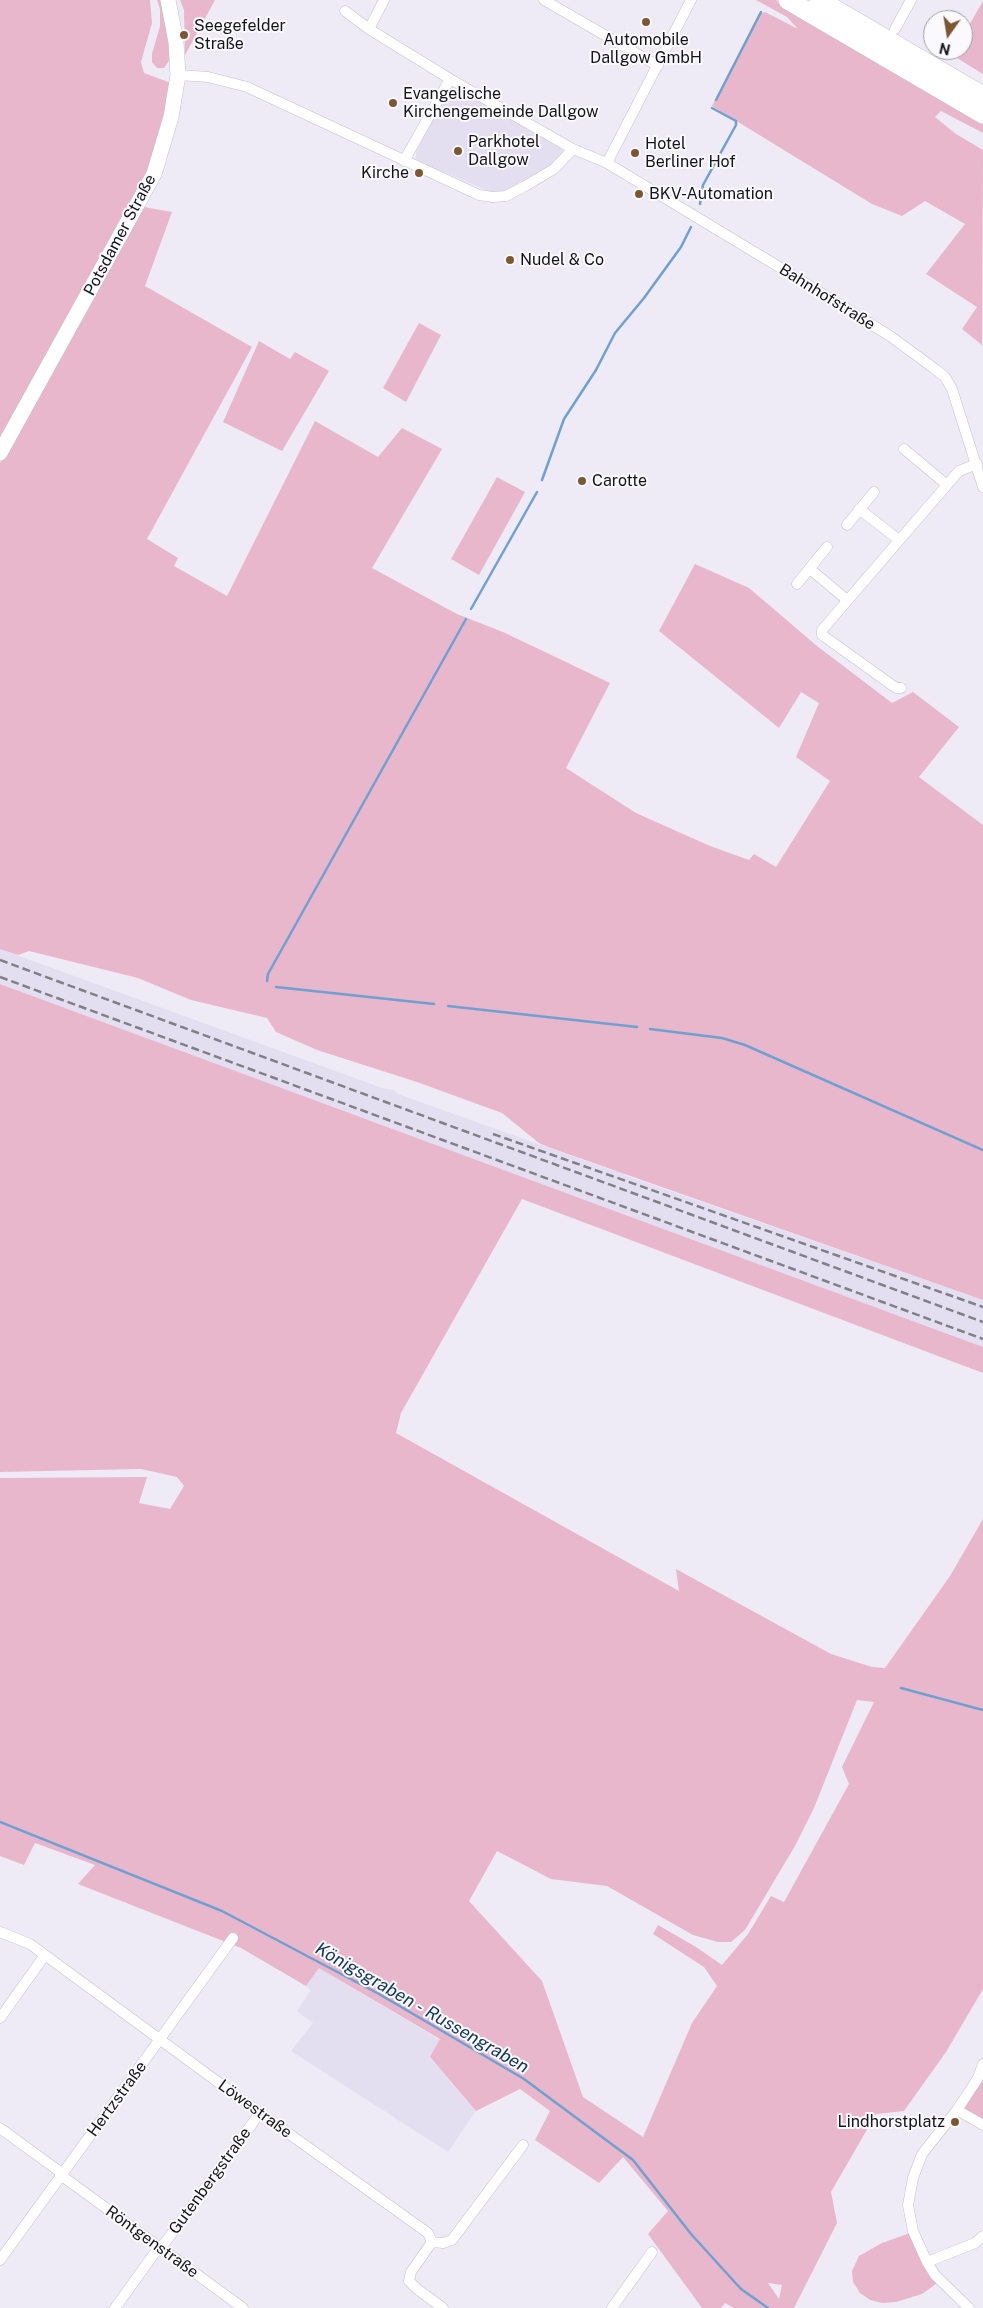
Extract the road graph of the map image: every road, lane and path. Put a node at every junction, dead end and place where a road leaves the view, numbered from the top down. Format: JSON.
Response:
{"nodes":[{"id":1,"x":168,"y":0,"type":"edge"},
{"id":2,"x":384,"y":0,"type":"edge"},
{"id":3,"x":544,"y":0,"type":"edge"},
{"id":4,"x":691,"y":0,"type":"edge"},
{"id":5,"x":788,"y":0,"type":"edge"},
{"id":6,"x":818,"y":0,"type":"edge"},
{"id":7,"x":911,"y":0,"type":"edge"},
{"id":8,"x":345,"y":12,"type":"dead end"},
{"id":9,"x":369,"y":29,"type":"junction"},
{"id":10,"x":895,"y":29,"type":"dead end"},
{"id":11,"x":658,"y":66,"type":"junction"},
{"id":12,"x":178,"y":75,"type":"junction"},
{"id":13,"x":450,"y":79,"type":"junction"},
{"id":14,"x":983,"y":96,"type":"edge"},
{"id":15,"x":983,"y":114,"type":"edge"},
{"id":16,"x":572,"y":149,"type":"junction"},
{"id":17,"x":404,"y":161,"type":"junction"},
{"id":18,"x":607,"y":163,"type":"junction"},
{"id":19,"x":904,"y":449,"type":"dead end"},
{"id":20,"x":0,"y":453,"type":"edge"},
{"id":21,"x":977,"y":464,"type":"junction"},
{"id":22,"x":947,"y":485,"type":"junction"},
{"id":23,"x":983,"y":487,"type":"edge"},
{"id":24,"x":874,"y":492,"type":"dead end"},
{"id":25,"x":860,"y":510,"type":"junction"},
{"id":26,"x":847,"y":525,"type":"dead end"},
{"id":27,"x":900,"y":540,"type":"junction"},
{"id":28,"x":827,"y":547,"type":"dead end"},
{"id":29,"x":810,"y":569,"type":"junction"},
{"id":30,"x":797,"y":584,"type":"dead end"},
{"id":31,"x":848,"y":600,"type":"junction"},
{"id":32,"x":901,"y":688,"type":"dead end"},
{"id":33,"x":0,"y":1932,"type":"edge"},
{"id":34,"x":233,"y":1938,"type":"dead end"},
{"id":35,"x":45,"y":1955,"type":"junction"},
{"id":36,"x":0,"y":2018,"type":"edge"},
{"id":37,"x":160,"y":2038,"type":"junction"},
{"id":38,"x":983,"y":2064,"type":"edge"},
{"id":39,"x":981,"y":2079,"type":"edge"},
{"id":40,"x":957,"y":2110,"type":"junction"},
{"id":41,"x":260,"y":2113,"type":"junction"},
{"id":42,"x":983,"y":2124,"type":"edge"},
{"id":43,"x":0,"y":2128,"type":"edge"},
{"id":44,"x":523,"y":2145,"type":"dead end"},
{"id":45,"x":62,"y":2175,"type":"junction"},
{"id":46,"x":983,"y":2238,"type":"edge"},
{"id":47,"x":432,"y":2242,"type":"junction"},
{"id":48,"x":160,"y":2248,"type":"junction"},
{"id":49,"x":652,"y":2252,"type":"dead end"},
{"id":50,"x":0,"y":2260,"type":"edge"},
{"id":51,"x":927,"y":2262,"type":"junction"},
{"id":52,"x":115,"y":2308,"type":"edge"},
{"id":53,"x":243,"y":2308,"type":"edge"},
{"id":54,"x":443,"y":2308,"type":"edge"},
{"id":55,"x":612,"y":2308,"type":"edge"},
{"id":56,"x":968,"y":2308,"type":"edge"}],
"edges":[{"from":1,"to":12,"type":"street","name":"Potsdamer Straße"},
{"from":2,"to":9,"type":"street"},
{"from":3,"to":11,"type":"street"},
{"from":4,"to":11,"type":"street"},
{"from":5,"to":15,"type":"highway"},
{"from":6,"to":14,"type":"highway"},
{"from":7,"to":10,"type":"street"},
{"from":8,"to":9,"type":"street","name":"Bahnhofstraße"},
{"from":9,"to":13,"type":"street","name":"Bahnhofstraße"},
{"from":11,"to":18,"type":"street"},
{"from":12,"to":17,"type":"street"},
{"from":12,"to":20,"type":"street","name":"Potsdamer Straße"},
{"from":13,"to":16,"type":"street","name":"Bahnhofstraße"},
{"from":13,"to":17,"type":"street"},
{"from":16,"to":17,"type":"street"},
{"from":16,"to":18,"type":"street","name":"Bahnhofstraße"},
{"from":18,"to":21,"type":"street","name":"Bahnhofstraße"},
{"from":19,"to":22,"type":"street"},
{"from":21,"to":22,"type":"street"},
{"from":21,"to":23,"type":"street","name":"Bahnhofstraße"},
{"from":22,"to":27,"type":"street"},
{"from":24,"to":25,"type":"street"},
{"from":25,"to":26,"type":"street"},
{"from":25,"to":27,"type":"street"},
{"from":27,"to":31,"type":"street"},
{"from":28,"to":29,"type":"street"},
{"from":29,"to":30,"type":"street"},
{"from":29,"to":31,"type":"street"},
{"from":31,"to":32,"type":"street"},
{"from":33,"to":35,"type":"street","name":"Löwestraße"},
{"from":34,"to":37,"type":"street","name":"Hertzstraße"},
{"from":35,"to":36,"type":"street"},
{"from":35,"to":37,"type":"street","name":"Löwestraße"},
{"from":37,"to":41,"type":"street","name":"Löwestraße"},
{"from":37,"to":45,"type":"street","name":"Hertzstraße"},
{"from":38,"to":39,"type":"street"},
{"from":39,"to":40,"type":"street"},
{"from":40,"to":42,"type":"street"},
{"from":40,"to":51,"type":"street"},
{"from":41,"to":47,"type":"street","name":"Löwestraße"},
{"from":41,"to":48,"type":"street","name":"Gutenbergstraße"},
{"from":43,"to":45,"type":"street","name":"Röntgenstraße"},
{"from":44,"to":47,"type":"street"},
{"from":45,"to":48,"type":"street","name":"Röntgenstraße"},
{"from":45,"to":50,"type":"street","name":"Hertzstraße"},
{"from":46,"to":51,"type":"street"},
{"from":47,"to":54,"type":"street"},
{"from":48,"to":52,"type":"street","name":"Gutenbergstraße"},
{"from":48,"to":53,"type":"street","name":"Röntgenstraße"},
{"from":49,"to":55,"type":"street"},
{"from":51,"to":56,"type":"street"}]}
